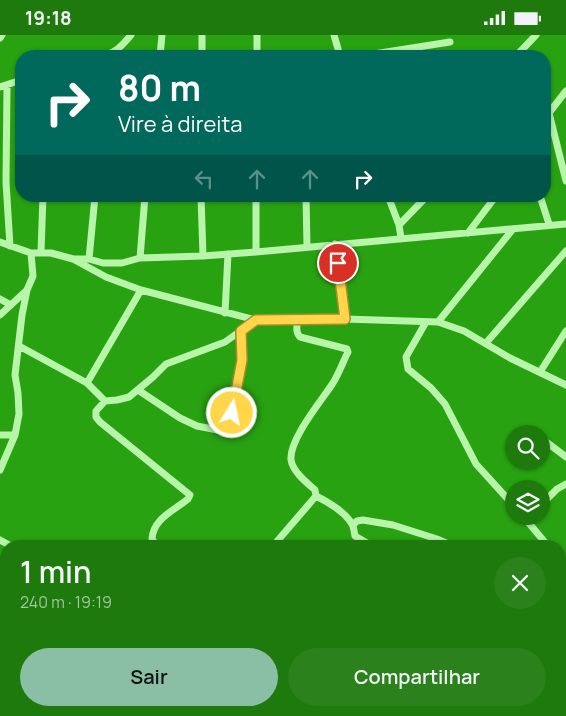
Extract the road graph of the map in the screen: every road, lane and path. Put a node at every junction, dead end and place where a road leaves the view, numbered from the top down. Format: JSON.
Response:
{"nodes":[{"id":1,"x":131,"y":35,"type":"edge"},
{"id":2,"x":162,"y":35,"type":"edge"},
{"id":3,"x":202,"y":35,"type":"edge"},
{"id":4,"x":257,"y":35,"type":"edge"},
{"id":5,"x":334,"y":35,"type":"edge"},
{"id":6,"x":536,"y":35,"type":"edge"},
{"id":7,"x":450,"y":42,"type":"dead end"},
{"id":8,"x":117,"y":50,"type":"edge"},
{"id":9,"x":161,"y":50,"type":"edge"},
{"id":10,"x":202,"y":50,"type":"edge"},
{"id":11,"x":257,"y":50,"type":"edge"},
{"id":12,"x":338,"y":50,"type":"edge"},
{"id":13,"x":399,"y":50,"type":"edge"},
{"id":14,"x":522,"y":50,"type":"edge"},
{"id":15,"x":15,"y":82,"type":"edge"},
{"id":16,"x":3,"y":86,"type":"edge"},
{"id":17,"x":566,"y":91,"type":"edge"},
{"id":18,"x":551,"y":111,"type":"edge"},
{"id":19,"x":551,"y":130,"type":"edge"},
{"id":20,"x":566,"y":181,"type":"edge"},
{"id":21,"x":3,"y":183,"type":"edge"},
{"id":22,"x":43,"y":202,"type":"edge"},
{"id":23,"x":94,"y":202,"type":"edge"},
{"id":24,"x":145,"y":202,"type":"edge"},
{"id":25,"x":201,"y":202,"type":"edge"},
{"id":26,"x":256,"y":202,"type":"edge"},
{"id":27,"x":306,"y":202,"type":"edge"},
{"id":28,"x":390,"y":202,"type":"edge"},
{"id":29,"x":421,"y":202,"type":"edge"},
{"id":30,"x":491,"y":202,"type":"edge"},
{"id":31,"x":542,"y":202,"type":"edge"},
{"id":32,"x":550,"y":224,"type":"junction"},
{"id":33,"x":566,"y":224,"type":"edge"},
{"id":34,"x":399,"y":225,"type":"junction"},
{"id":35,"x":513,"y":229,"type":"junction"},
{"id":36,"x":468,"y":233,"type":"junction"},
{"id":37,"x":401,"y":238,"type":"junction"},
{"id":38,"x":0,"y":242,"type":"edge"},
{"id":39,"x":335,"y":244,"type":"junction"},
{"id":40,"x":10,"y":246,"type":"junction"},
{"id":41,"x":307,"y":247,"type":"junction"},
{"id":42,"x":566,"y":251,"type":"edge"},
{"id":43,"x":41,"y":252,"type":"junction"},
{"id":44,"x":256,"y":252,"type":"junction"},
{"id":45,"x":31,"y":253,"type":"junction"},
{"id":46,"x":228,"y":254,"type":"junction"},
{"id":47,"x":203,"y":256,"type":"junction"},
{"id":48,"x":73,"y":259,"type":"junction"},
{"id":49,"x":89,"y":259,"type":"junction"},
{"id":50,"x":140,"y":259,"type":"junction"},
{"id":51,"x":27,"y":290,"type":"junction"},
{"id":52,"x":141,"y":290,"type":"junction"},
{"id":53,"x":0,"y":299,"type":"edge"},
{"id":54,"x":11,"y":305,"type":"junction"},
{"id":55,"x":225,"y":313,"type":"junction"},
{"id":56,"x":0,"y":315,"type":"edge"},
{"id":57,"x":298,"y":319,"type":"junction"},
{"id":58,"x":345,"y":319,"type":"junction"},
{"id":59,"x":256,"y":320,"type":"junction"},
{"id":60,"x":426,"y":322,"type":"junction"},
{"id":61,"x":438,"y":322,"type":"junction"},
{"id":62,"x":241,"y":331,"type":"junction"},
{"id":63,"x":566,"y":331,"type":"edge"},
{"id":64,"x":486,"y":343,"type":"junction"},
{"id":65,"x":19,"y":345,"type":"junction"},
{"id":66,"x":540,"y":372,"type":"junction"},
{"id":67,"x":87,"y":383,"type":"junction"},
{"id":68,"x":566,"y":385,"type":"edge"},
{"id":69,"x":138,"y":390,"type":"junction"},
{"id":70,"x":105,"y":401,"type":"junction"},
{"id":71,"x":0,"y":435,"type":"edge"},
{"id":72,"x":15,"y":435,"type":"junction"},
{"id":73,"x":550,"y":445,"type":"edge"},
{"id":74,"x":566,"y":457,"type":"edge"},
{"id":75,"x":0,"y":470,"type":"edge"},
{"id":76,"x":566,"y":484,"type":"edge"},
{"id":77,"x":550,"y":495,"type":"edge"},
{"id":78,"x":316,"y":496,"type":"junction"},
{"id":79,"x":505,"y":496,"type":"edge"},
{"id":80,"x":354,"y":525,"type":"junction"},
{"id":81,"x":532,"y":525,"type":"edge"},
{"id":82,"x":153,"y":540,"type":"edge"},
{"id":83,"x":278,"y":540,"type":"edge"},
{"id":84,"x":362,"y":540,"type":"edge"},
{"id":85,"x":439,"y":540,"type":"edge"},
{"id":86,"x":544,"y":540,"type":"edge"}],
"edges":[{"from":1,"to":8,"type":"street"},
{"from":2,"to":9,"type":"street"},
{"from":3,"to":10,"type":"street"},
{"from":4,"to":11,"type":"street"},
{"from":5,"to":12,"type":"street"},
{"from":6,"to":14,"type":"street"},
{"from":7,"to":13,"type":"street"},
{"from":15,"to":16,"type":"street"},
{"from":16,"to":21,"type":"street"},
{"from":17,"to":18,"type":"street"},
{"from":19,"to":20,"type":"street"},
{"from":21,"to":40,"type":"street"},
{"from":22,"to":43,"type":"street"},
{"from":23,"to":49,"type":"street"},
{"from":24,"to":50,"type":"street"},
{"from":25,"to":47,"type":"street"},
{"from":26,"to":44,"type":"street"},
{"from":27,"to":41,"type":"street"},
{"from":28,"to":34,"type":"street"},
{"from":29,"to":34,"type":"street"},
{"from":30,"to":36,"type":"street"},
{"from":31,"to":32,"type":"street"},
{"from":32,"to":33,"type":"street"},
{"from":32,"to":35,"type":"street"},
{"from":34,"to":37,"type":"street"},
{"from":35,"to":36,"type":"street"},
{"from":35,"to":61,"type":"street"},
{"from":36,"to":37,"type":"street"},
{"from":37,"to":39,"type":"street"},
{"from":38,"to":40,"type":"street"},
{"from":39,"to":41,"type":"street"},
{"from":39,"to":58,"type":"street"},
{"from":40,"to":45,"type":"street"},
{"from":41,"to":44,"type":"street"},
{"from":42,"to":64,"type":"street"},
{"from":43,"to":45,"type":"street"},
{"from":43,"to":48,"type":"street"},
{"from":44,"to":46,"type":"street"},
{"from":45,"to":51,"type":"street"},
{"from":46,"to":47,"type":"street"},
{"from":46,"to":55,"type":"street"},
{"from":47,"to":50,"type":"street"},
{"from":48,"to":49,"type":"street"},
{"from":48,"to":52,"type":"street"},
{"from":49,"to":50,"type":"street"},
{"from":51,"to":54,"type":"street"},
{"from":51,"to":65,"type":"street"},
{"from":52,"to":55,"type":"street"},
{"from":52,"to":67,"type":"street"},
{"from":53,"to":54,"type":"street"},
{"from":54,"to":56,"type":"street"},
{"from":55,"to":59,"type":"street"},
{"from":57,"to":58,"type":"street"},
{"from":57,"to":59,"type":"street"},
{"from":57,"to":78,"type":"street"},
{"from":58,"to":60,"type":"street"},
{"from":59,"to":62,"type":"street"},
{"from":60,"to":61,"type":"street"},
{"from":60,"to":79,"type":"street"},
{"from":61,"to":64,"type":"street"},
{"from":62,"to":69,"type":"street"},
{"from":62,"to":69,"type":"street"},
{"from":63,"to":66,"type":"street"},
{"from":64,"to":66,"type":"street"},
{"from":65,"to":67,"type":"street"},
{"from":65,"to":72,"type":"street"},
{"from":66,"to":68,"type":"street"},
{"from":67,"to":70,"type":"street"},
{"from":69,"to":70,"type":"street"},
{"from":70,"to":82,"type":"street"},
{"from":71,"to":72,"type":"street"},
{"from":72,"to":75,"type":"street"},
{"from":73,"to":74,"type":"street"},
{"from":76,"to":77,"type":"street"},
{"from":78,"to":80,"type":"street"},
{"from":78,"to":83,"type":"street"},
{"from":80,"to":84,"type":"street"},
{"from":80,"to":85,"type":"street"},
{"from":81,"to":86,"type":"street"}]}
